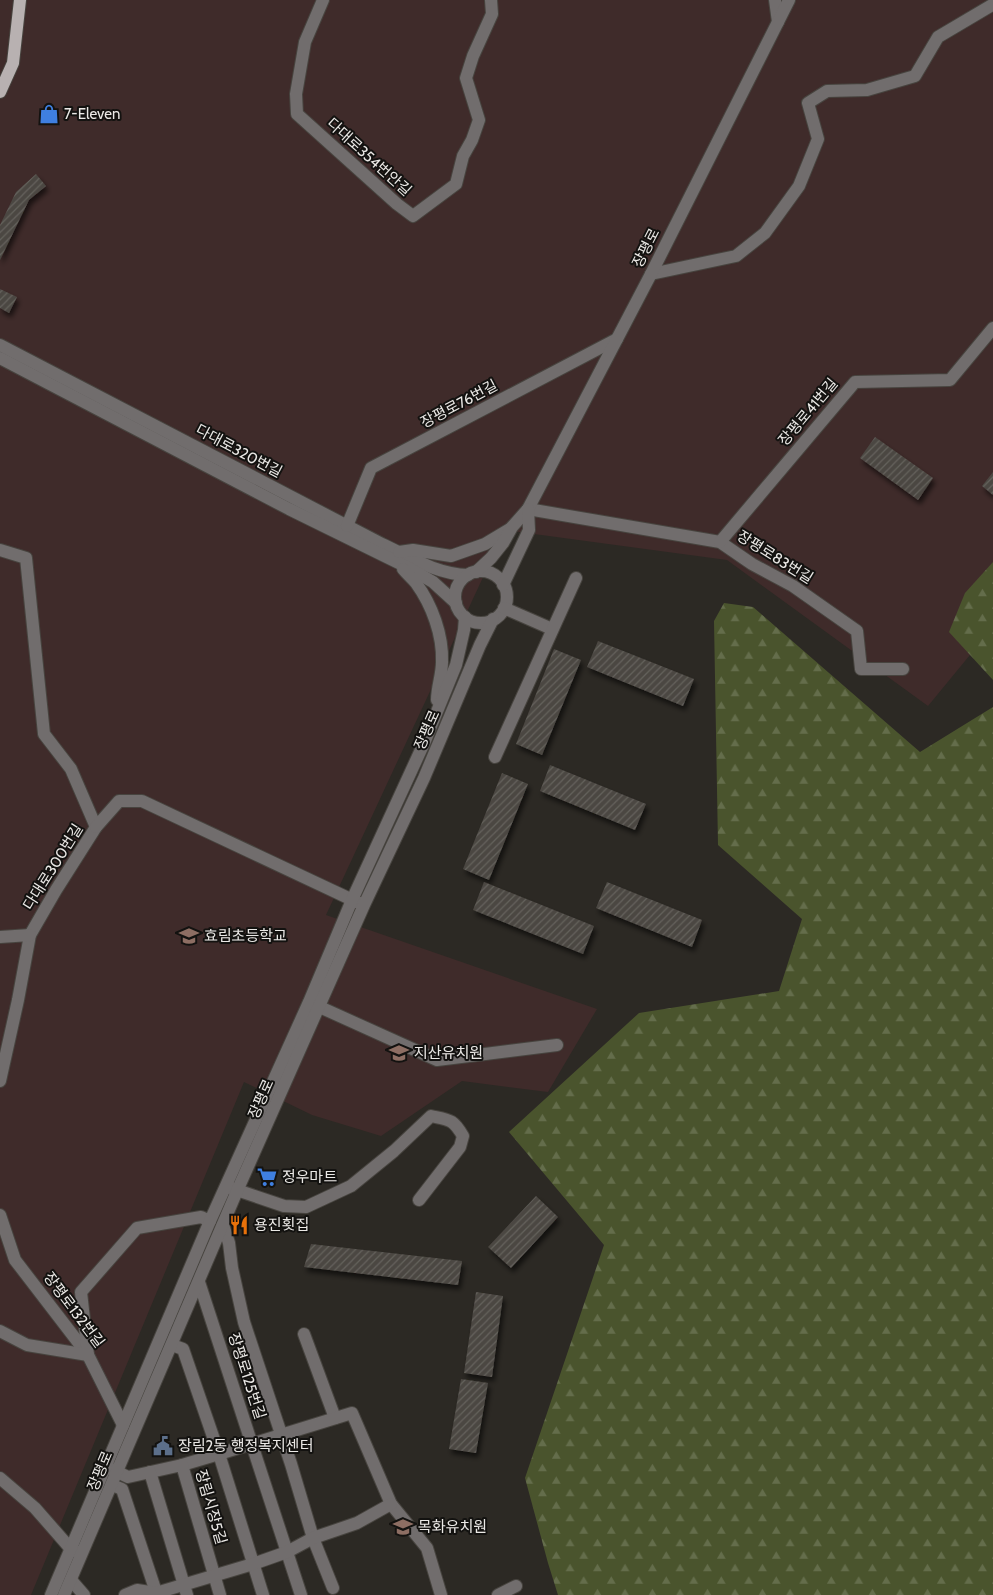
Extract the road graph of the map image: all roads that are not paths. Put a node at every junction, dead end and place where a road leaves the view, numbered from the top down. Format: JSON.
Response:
{"nodes":[{"id":1,"x":20,"y":0,"type":"edge"},
{"id":2,"x":322,"y":0,"type":"edge"},
{"id":3,"x":491,"y":0,"type":"edge"},
{"id":4,"x":775,"y":0,"type":"edge"},
{"id":5,"x":789,"y":0,"type":"edge"},
{"id":6,"x":992,"y":5,"type":"edge"},
{"id":7,"x":778,"y":22,"type":"junction"},
{"id":8,"x":0,"y":92,"type":"edge"},
{"id":9,"x":651,"y":274,"type":"junction"},
{"id":10,"x":993,"y":328,"type":"edge"},
{"id":11,"x":617,"y":339,"type":"junction"},
{"id":12,"x":0,"y":345,"type":"edge"},
{"id":13,"x":0,"y":358,"type":"edge"},
{"id":14,"x":528,"y":509,"type":"junction"},
{"id":15,"x":347,"y":526,"type":"junction"},
{"id":16,"x":512,"y":527,"type":"junction"},
{"id":17,"x":720,"y":542,"type":"junction"},
{"id":18,"x":0,"y":550,"type":"edge"},
{"id":19,"x":396,"y":556,"type":"junction"},
{"id":20,"x":472,"y":573,"type":"junction"},
{"id":21,"x":576,"y":578,"type":"dead end"},
{"id":22,"x":504,"y":585,"type":"junction"},
{"id":23,"x":456,"y":603,"type":"junction"},
{"id":24,"x":504,"y":608,"type":"junction"},
{"id":25,"x":465,"y":617,"type":"junction"},
{"id":26,"x":493,"y":619,"type":"junction"},
{"id":27,"x":552,"y":629,"type":"junction"},
{"id":28,"x":903,"y":669,"type":"dead end"},
{"id":29,"x":438,"y":710,"type":"junction"},
{"id":30,"x":495,"y":758,"type":"dead end"},
{"id":31,"x":96,"y":827,"type":"junction"},
{"id":32,"x":358,"y":902,"type":"junction"},
{"id":33,"x":30,"y":935,"type":"junction"},
{"id":34,"x":0,"y":937,"type":"edge"},
{"id":35,"x":314,"y":1004,"type":"junction"},
{"id":36,"x":557,"y":1045,"type":"dead end"},
{"id":37,"x":0,"y":1081,"type":"edge"},
{"id":38,"x":232,"y":1189,"type":"junction"},
{"id":39,"x":419,"y":1200,"type":"dead end"},
{"id":40,"x":0,"y":1215,"type":"edge"},
{"id":41,"x":210,"y":1221,"type":"junction"},
{"id":42,"x":223,"y":1226,"type":"junction"},
{"id":43,"x":198,"y":1282,"type":"junction"},
{"id":44,"x":0,"y":1331,"type":"edge"},
{"id":45,"x":304,"y":1334,"type":"dead end"},
{"id":46,"x":172,"y":1345,"type":"junction"},
{"id":47,"x":88,"y":1355,"type":"junction"},
{"id":48,"x":335,"y":1418,"type":"junction"},
{"id":49,"x":123,"y":1425,"type":"junction"},
{"id":50,"x":281,"y":1434,"type":"junction"},
{"id":51,"x":252,"y":1444,"type":"junction"},
{"id":52,"x":219,"y":1454,"type":"junction"},
{"id":53,"x":182,"y":1464,"type":"junction"},
{"id":54,"x":111,"y":1469,"type":"junction"},
{"id":55,"x":150,"y":1472,"type":"junction"},
{"id":56,"x":0,"y":1478,"type":"edge"},
{"id":57,"x":112,"y":1485,"type":"junction"},
{"id":58,"x":391,"y":1504,"type":"junction"},
{"id":59,"x":313,"y":1538,"type":"junction"},
{"id":60,"x":76,"y":1551,"type":"junction"},
{"id":61,"x":287,"y":1552,"type":"junction"},
{"id":62,"x":253,"y":1564,"type":"junction"},
{"id":63,"x":214,"y":1576,"type":"junction"},
{"id":64,"x":71,"y":1580,"type":"junction"},
{"id":65,"x":516,"y":1586,"type":"dead end"},
{"id":66,"x":332,"y":1588,"type":"dead end"},
{"id":67,"x":185,"y":1590,"type":"edge"},
{"id":68,"x":156,"y":1594,"type":"edge"},
{"id":69,"x":51,"y":1595,"type":"edge"},
{"id":70,"x":64,"y":1595,"type":"edge"},
{"id":71,"x":84,"y":1595,"type":"edge"},
{"id":72,"x":125,"y":1595,"type":"edge"},
{"id":73,"x":220,"y":1595,"type":"edge"},
{"id":74,"x":263,"y":1595,"type":"edge"},
{"id":75,"x":301,"y":1595,"type":"edge"},
{"id":76,"x":441,"y":1595,"type":"edge"},
{"id":77,"x":498,"y":1595,"type":"edge"}],
"edges":[{"from":1,"to":8,"type":"main road"},
{"from":2,"to":3,"type":"street","name":"다대로354번안길"},
{"from":4,"to":7,"type":"street"},
{"from":5,"to":7,"type":"street","name":"장평로"},
{"from":6,"to":9,"type":"street"},
{"from":7,"to":9,"type":"street","name":"장평로"},
{"from":9,"to":11,"type":"street","name":"장평로"},
{"from":10,"to":17,"type":"street","name":"장평로41번길"},
{"from":11,"to":14,"type":"street","name":"장평로"},
{"from":11,"to":15,"type":"street","name":"장평로76번길"},
{"from":12,"to":15,"type":"street","name":"다대로320번길"},
{"from":13,"to":19,"type":"street","name":"다대로320번길"},
{"from":14,"to":16,"type":"street"},
{"from":14,"to":17,"type":"street","name":"장평로83번길"},
{"from":14,"to":22,"type":"street"},
{"from":15,"to":19,"type":"street","name":"다대로320번길"},
{"from":16,"to":19,"type":"street"},
{"from":16,"to":20,"type":"street"},
{"from":17,"to":28,"type":"street","name":"장평로83번길"},
{"from":18,"to":31,"type":"street","name":"다대로300번길"},
{"from":19,"to":20,"type":"street","name":"다대로320번길"},
{"from":19,"to":23,"type":"street","name":"다대로320번길"},
{"from":19,"to":29,"type":"street"},
{"from":20,"to":22,"type":"street"},
{"from":20,"to":23,"type":"street"},
{"from":21,"to":27,"type":"street"},
{"from":22,"to":24,"type":"street"},
{"from":23,"to":25,"type":"street"},
{"from":24,"to":26,"type":"street"},
{"from":24,"to":27,"type":"street"},
{"from":25,"to":26,"type":"street"},
{"from":25,"to":29,"type":"street","name":"장평로"},
{"from":26,"to":32,"type":"street","name":"장평로"},
{"from":27,"to":30,"type":"street"},
{"from":29,"to":32,"type":"street","name":"장평로"},
{"from":31,"to":32,"type":"street"},
{"from":31,"to":33,"type":"street","name":"다대로300번길"},
{"from":32,"to":35,"type":"street","name":"장평로"},
{"from":33,"to":34,"type":"street"},
{"from":33,"to":37,"type":"street","name":"다대로300번길"},
{"from":35,"to":36,"type":"street"},
{"from":35,"to":38,"type":"street","name":"장평로"},
{"from":38,"to":39,"type":"street"},
{"from":38,"to":41,"type":"street","name":"장평로"},
{"from":38,"to":42,"type":"street","name":"장평로"},
{"from":40,"to":47,"type":"street","name":"장평로132번길"},
{"from":41,"to":47,"type":"street"},
{"from":41,"to":49,"type":"street","name":"장평로"},
{"from":42,"to":43,"type":"street","name":"장평로"},
{"from":42,"to":50,"type":"street"},
{"from":43,"to":46,"type":"street","name":"장평로"},
{"from":43,"to":51,"type":"street","name":"장평로125번길"},
{"from":44,"to":47,"type":"street"},
{"from":45,"to":48,"type":"street"},
{"from":46,"to":52,"type":"street"},
{"from":46,"to":54,"type":"street","name":"장평로"},
{"from":47,"to":49,"type":"street","name":"장평로132번길"},
{"from":48,"to":50,"type":"street"},
{"from":48,"to":58,"type":"street"},
{"from":49,"to":54,"type":"street","name":"장평로"},
{"from":50,"to":51,"type":"street"},
{"from":50,"to":59,"type":"street"},
{"from":51,"to":52,"type":"street"},
{"from":51,"to":61,"type":"street","name":"장평로125번길"},
{"from":52,"to":53,"type":"street"},
{"from":52,"to":62,"type":"street"},
{"from":53,"to":55,"type":"street","name":"장림시장5길"},
{"from":53,"to":63,"type":"street","name":"장림시장5길"},
{"from":54,"to":55,"type":"street","name":"장림시장5길"},
{"from":54,"to":57,"type":"street","name":"장평로"},
{"from":54,"to":60,"type":"street","name":"장평로"},
{"from":55,"to":67,"type":"street"},
{"from":56,"to":60,"type":"street"},
{"from":57,"to":60,"type":"street","name":"장평로"},
{"from":57,"to":68,"type":"street"},
{"from":58,"to":59,"type":"street"},
{"from":58,"to":76,"type":"street"},
{"from":59,"to":61,"type":"street"},
{"from":59,"to":66,"type":"street"},
{"from":60,"to":64,"type":"street","name":"장평로"},
{"from":60,"to":69,"type":"street","name":"장평로"},
{"from":61,"to":62,"type":"street"},
{"from":61,"to":75,"type":"street","name":"장평로125번길"},
{"from":62,"to":63,"type":"street"},
{"from":62,"to":74,"type":"street"},
{"from":63,"to":67,"type":"street"},
{"from":63,"to":73,"type":"street","name":"장림시장5길"},
{"from":64,"to":70,"type":"street","name":"장평로"},
{"from":64,"to":71,"type":"street"},
{"from":65,"to":77,"type":"street"},
{"from":67,"to":68,"type":"street"},
{"from":68,"to":72,"type":"street"}]}
